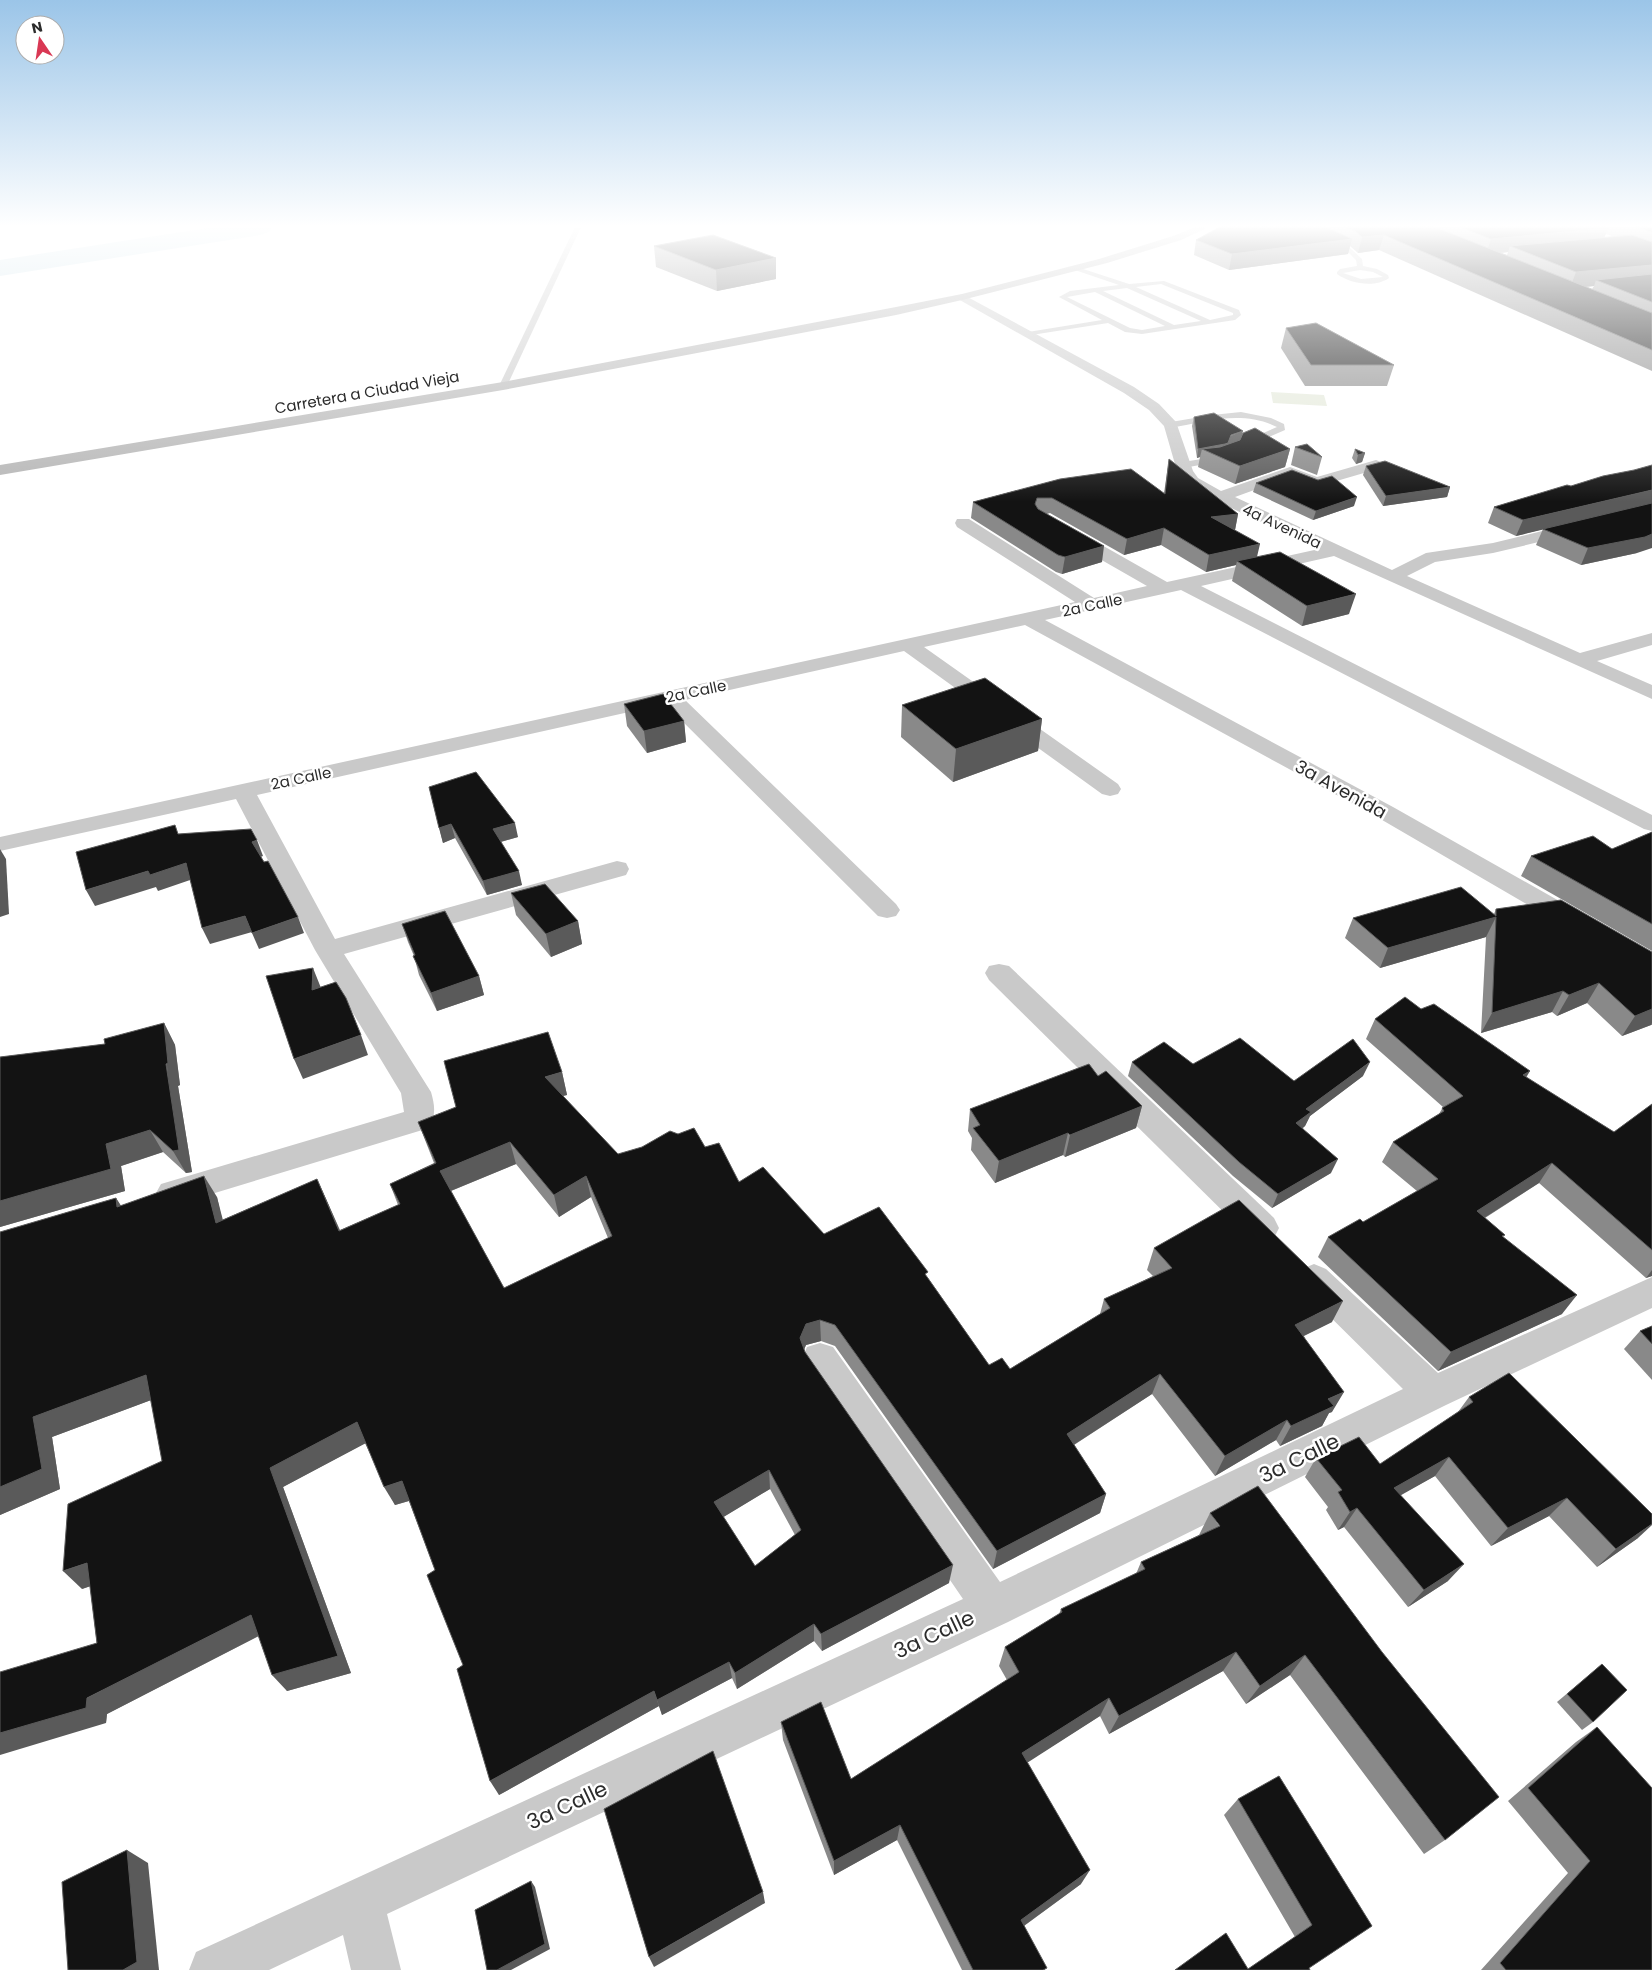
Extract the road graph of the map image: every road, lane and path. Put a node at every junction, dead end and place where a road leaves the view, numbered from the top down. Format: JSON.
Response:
{"nodes":[{"id":1,"x":534,"y":319,"type":"edge"},
{"id":2,"x":854,"y":319,"type":"edge"},
{"id":3,"x":1001,"y":319,"type":"edge"},
{"id":4,"x":1105,"y":319,"type":"edge"},
{"id":5,"x":1155,"y":319,"type":"edge"},
{"id":6,"x":1203,"y":319,"type":"edge"},
{"id":7,"x":1228,"y":319,"type":"edge"},
{"id":8,"x":1109,"y":321,"type":"junction"},
{"id":9,"x":1210,"y":322,"type":"junction"},
{"id":10,"x":1172,"y":327,"type":"junction"},
{"id":11,"x":1028,"y":334,"type":"junction"},
{"id":12,"x":503,"y":386,"type":"junction"},
{"id":13,"x":1171,"y":425,"type":"junction"},
{"id":14,"x":1241,"y":445,"type":"edge"},
{"id":15,"x":1232,"y":454,"type":"edge"},
{"id":16,"x":1183,"y":465,"type":"junction"},
{"id":17,"x":1376,"y":465,"type":"edge"},
{"id":18,"x":0,"y":470,"type":"edge"},
{"id":19,"x":1220,"y":497,"type":"junction"},
{"id":20,"x":963,"y":523,"type":"dead end"},
{"id":21,"x":1592,"y":524,"type":"edge"},
{"id":22,"x":1060,"y":528,"type":"edge"},
{"id":23,"x":1334,"y":551,"type":"junction"},
{"id":24,"x":1394,"y":576,"type":"junction"},
{"id":25,"x":1175,"y":587,"type":"junction"},
{"id":26,"x":1092,"y":605,"type":"junction"},
{"id":27,"x":1027,"y":618,"type":"junction"},
{"id":28,"x":1652,"y":639,"type":"edge"},
{"id":29,"x":908,"y":645,"type":"junction"},
{"id":30,"x":1579,"y":660,"type":"junction"},
{"id":31,"x":1652,"y":694,"type":"edge"},
{"id":32,"x":670,"y":697,"type":"junction"},
{"id":33,"x":1110,"y":789,"type":"dead end"},
{"id":34,"x":243,"y":791,"type":"junction"},
{"id":35,"x":1652,"y":824,"type":"edge"},
{"id":36,"x":0,"y":844,"type":"edge"},
{"id":37,"x":617,"y":869,"type":"dead end"},
{"id":38,"x":887,"y":910,"type":"dead end"},
{"id":39,"x":1592,"y":930,"type":"edge"},
{"id":40,"x":328,"y":950,"type":"junction"},
{"id":41,"x":999,"y":973,"type":"dead end"},
{"id":42,"x":143,"y":1201,"type":"edge"},
{"id":43,"x":1652,"y":1292,"type":"edge"},
{"id":44,"x":820,"y":1360,"type":"dead end"},
{"id":45,"x":1433,"y":1393,"type":"junction"},
{"id":46,"x":993,"y":1607,"type":"junction"},
{"id":47,"x":360,"y":1902,"type":"junction"},
{"id":48,"x":214,"y":1970,"type":"edge"},
{"id":49,"x":376,"y":1970,"type":"edge"}],
"edges":[{"from":1,"to":12,"type":"lane"},
{"from":2,"to":12,"type":"main road","name":"Carretera a Ciudad Vieja"},
{"from":3,"to":11,"type":"street","name":"4a Avenida"},
{"from":4,"to":8,"type":"lane"},
{"from":5,"to":10,"type":"lane"},
{"from":6,"to":9,"type":"lane"},
{"from":7,"to":9,"type":"lane"},
{"from":8,"to":10,"type":"lane"},
{"from":8,"to":11,"type":"lane"},
{"from":9,"to":10,"type":"lane"},
{"from":11,"to":13,"type":"street","name":"4a Avenida"},
{"from":12,"to":18,"type":"main road","name":"Carretera a Ciudad Vieja"},
{"from":13,"to":14,"type":"lane"},
{"from":13,"to":16,"type":"street","name":"4a Avenida"},
{"from":15,"to":16,"type":"lane"},
{"from":16,"to":19,"type":"street","name":"4a Avenida"},
{"from":17,"to":19,"type":"street"},
{"from":19,"to":23,"type":"street","name":"4a Avenida"},
{"from":20,"to":26,"type":"street"},
{"from":21,"to":24,"type":"street"},
{"from":22,"to":25,"type":"street"},
{"from":23,"to":24,"type":"street","name":"4a Avenida"},
{"from":23,"to":25,"type":"street","name":"2a Calle"},
{"from":24,"to":30,"type":"street","name":"4a Avenida"},
{"from":25,"to":26,"type":"street","name":"2a Calle"},
{"from":25,"to":35,"type":"street"},
{"from":26,"to":27,"type":"street","name":"2a Calle"},
{"from":27,"to":29,"type":"street","name":"2a Calle"},
{"from":27,"to":39,"type":"street","name":"3a Avenida"},
{"from":28,"to":30,"type":"street"},
{"from":29,"to":32,"type":"street","name":"2a Calle"},
{"from":29,"to":33,"type":"street"},
{"from":30,"to":31,"type":"street","name":"4a Avenida"},
{"from":32,"to":34,"type":"street","name":"2a Calle"},
{"from":32,"to":38,"type":"street"},
{"from":34,"to":36,"type":"street","name":"2a Calle"},
{"from":34,"to":40,"type":"street"},
{"from":37,"to":40,"type":"street"},
{"from":40,"to":42,"type":"street"},
{"from":41,"to":45,"type":"street"},
{"from":43,"to":45,"type":"street","name":"3a Calle"},
{"from":44,"to":46,"type":"street"},
{"from":45,"to":46,"type":"street","name":"3a Calle"},
{"from":46,"to":47,"type":"street","name":"3a Calle"},
{"from":47,"to":48,"type":"street","name":"3a Calle"},
{"from":47,"to":49,"type":"street"}]}
